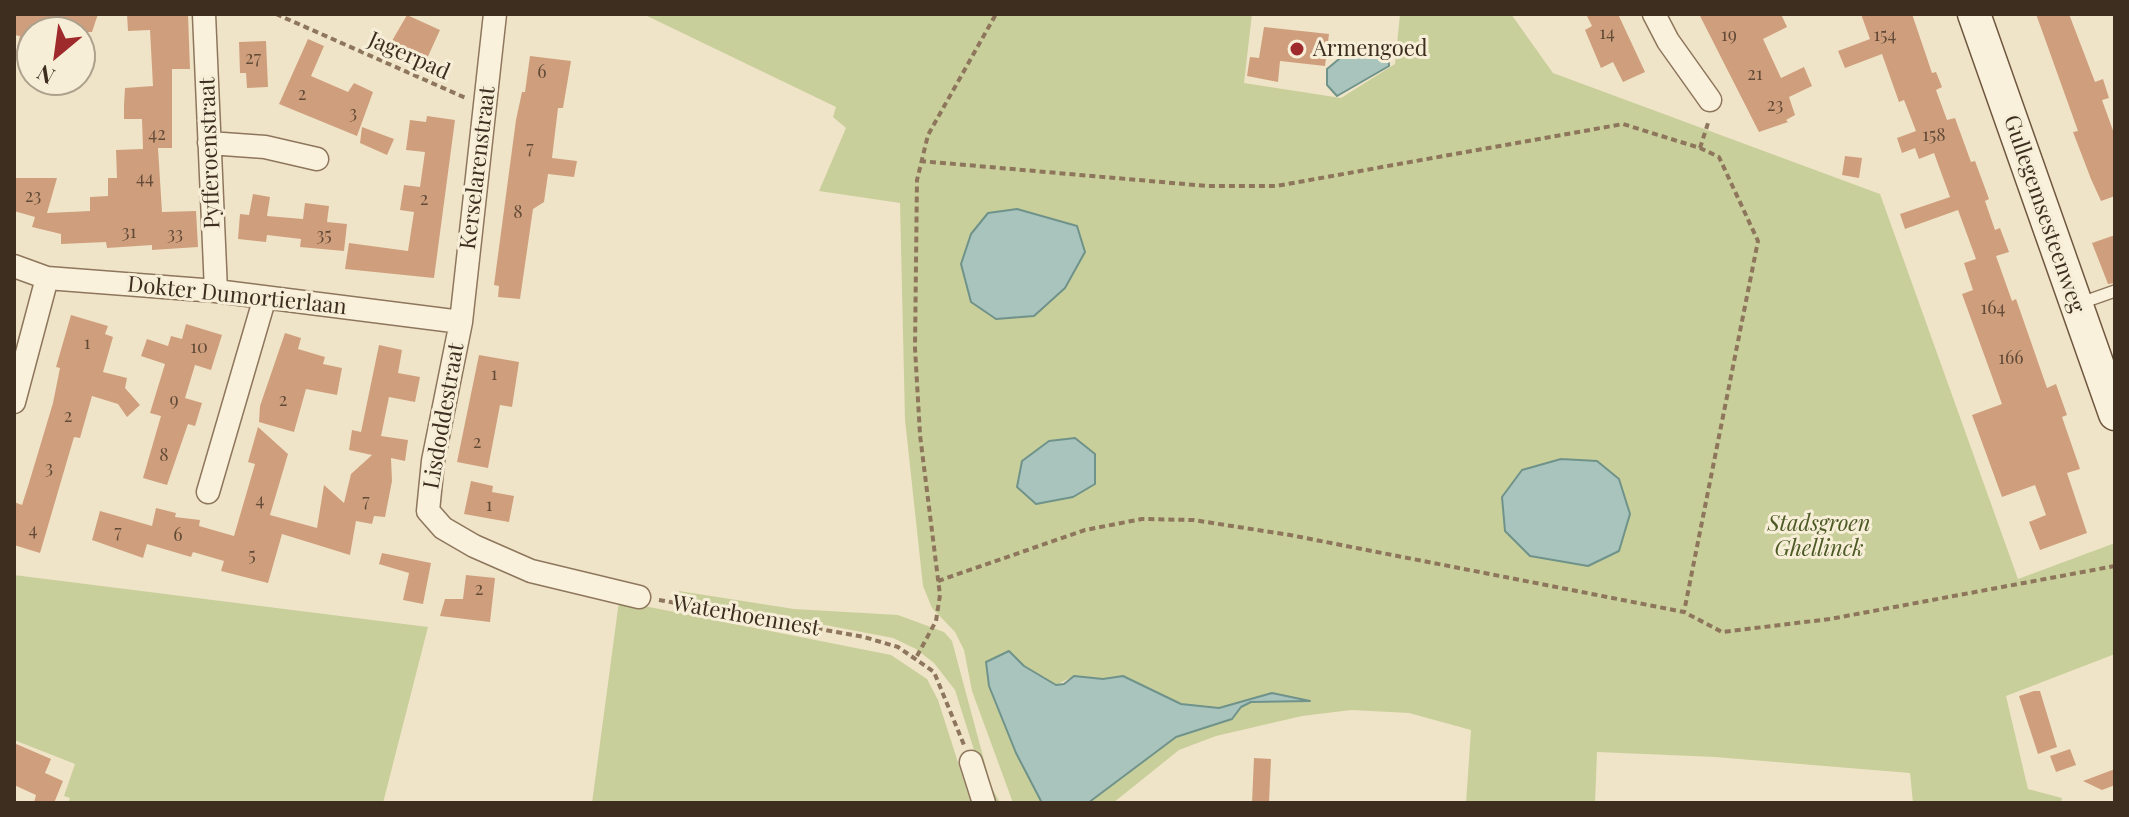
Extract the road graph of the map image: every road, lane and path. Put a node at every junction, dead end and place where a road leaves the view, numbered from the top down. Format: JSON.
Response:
{"nodes":[{"id":1,"x":204,"y":14,"type":"edge"},
{"id":2,"x":276,"y":14,"type":"edge"},
{"id":3,"x":495,"y":14,"type":"edge"},
{"id":4,"x":996,"y":14,"type":"edge"},
{"id":5,"x":1654,"y":14,"type":"edge"},
{"id":6,"x":1974,"y":14,"type":"edge"},
{"id":7,"x":1710,"y":100,"type":"joint"},
{"id":8,"x":486,"y":107,"type":"junction"},
{"id":9,"x":209,"y":143,"type":"junction"},
{"id":10,"x":1700,"y":148,"type":"junction"},
{"id":11,"x":317,"y":159,"type":"dead end"},
{"id":12,"x":920,"y":161,"type":"junction"},
{"id":13,"x":14,"y":266,"type":"edge"},
{"id":14,"x":47,"y":278,"type":"junction"},
{"id":15,"x":216,"y":291,"type":"junction"},
{"id":16,"x":2115,"y":291,"type":"edge"},
{"id":17,"x":265,"y":297,"type":"junction"},
{"id":18,"x":2077,"y":305,"type":"junction"},
{"id":19,"x":461,"y":322,"type":"junction"},
{"id":20,"x":14,"y":402,"type":"edge"},
{"id":21,"x":2115,"y":414,"type":"edge"},
{"id":22,"x":208,"y":492,"type":"dead end"},
{"id":23,"x":2115,"y":566,"type":"edge"},
{"id":24,"x":938,"y":581,"type":"junction"},
{"id":25,"x":639,"y":597,"type":"joint"},
{"id":26,"x":1684,"y":612,"type":"junction"},
{"id":27,"x":917,"y":656,"type":"junction"},
{"id":28,"x":971,"y":762,"type":"joint"},
{"id":29,"x":984,"y":803,"type":"edge"}],
"edges":[{"from":1,"to":9,"type":"street","name":"Pyfferoenstraat"},
{"from":2,"to":8,"type":"path","name":"Jagerpad"},
{"from":3,"to":8,"type":"street","name":"Kerselarenstraat"},
{"from":4,"to":12,"type":"path"},
{"from":5,"to":7,"type":"street"},
{"from":6,"to":18,"type":"street","name":"Gullegemsesteenweg"},
{"from":7,"to":10,"type":"path"},
{"from":8,"to":19,"type":"street","name":"Kerselarenstraat"},
{"from":9,"to":11,"type":"street"},
{"from":9,"to":15,"type":"street","name":"Pyfferoenstraat"},
{"from":10,"to":12,"type":"path"},
{"from":10,"to":26,"type":"path"},
{"from":12,"to":24,"type":"path"},
{"from":13,"to":14,"type":"street","name":"Dokter Dumortierlaan"},
{"from":14,"to":15,"type":"street","name":"Dokter Dumortierlaan"},
{"from":14,"to":20,"type":"street"},
{"from":15,"to":17,"type":"street","name":"Dokter Dumortierlaan"},
{"from":16,"to":18,"type":"lane"},
{"from":17,"to":19,"type":"street","name":"Dokter Dumortierlaan"},
{"from":17,"to":22,"type":"street"},
{"from":18,"to":21,"type":"street","name":"Gullegemsesteenweg"},
{"from":19,"to":25,"type":"street","name":"Lisdoddestraat"},
{"from":23,"to":26,"type":"path"},
{"from":24,"to":26,"type":"path"},
{"from":24,"to":27,"type":"path"},
{"from":25,"to":27,"type":"path","name":"Waterhoennest"},
{"from":27,"to":28,"type":"path"},
{"from":28,"to":29,"type":"street"}]}
